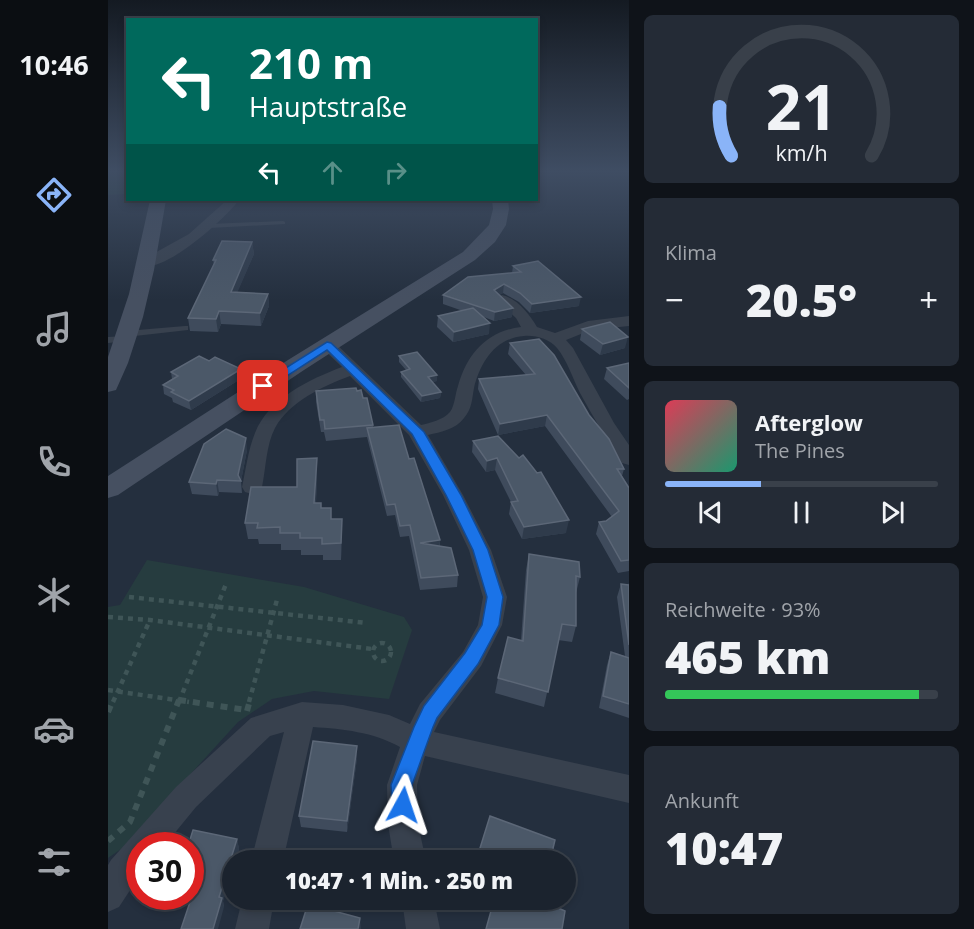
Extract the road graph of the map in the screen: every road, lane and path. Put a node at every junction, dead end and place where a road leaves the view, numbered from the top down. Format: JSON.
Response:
{"nodes":[{"id":1,"x":156,"y":213,"type":"edge"},
{"id":2,"x":221,"y":213,"type":"edge"},
{"id":3,"x":501,"y":213,"type":"edge"},
{"id":4,"x":284,"y":223,"type":"dead end"},
{"id":5,"x":209,"y":226,"type":"junction"},
{"id":6,"x":147,"y":263,"type":"junction"},
{"id":7,"x":502,"y":299,"type":"edge"},
{"id":8,"x":629,"y":321,"type":"edge"},
{"id":9,"x":185,"y":328,"type":"dead end"},
{"id":10,"x":531,"y":331,"type":"junction"},
{"id":11,"x":119,"y":338,"type":"edge"},
{"id":12,"x":556,"y":338,"type":"junction"},
{"id":13,"x":327,"y":345,"type":"junction"},
{"id":14,"x":353,"y":369,"type":"junction"},
{"id":15,"x":108,"y":385,"type":"edge"},
{"id":16,"x":417,"y":432,"type":"junction"},
{"id":17,"x":629,"y":459,"type":"edge"},
{"id":18,"x":252,"y":487,"type":"edge"},
{"id":19,"x":108,"y":489,"type":"edge"},
{"id":20,"x":226,"y":584,"type":"dead end"},
{"id":21,"x":278,"y":596,"type":"dead end"},
{"id":22,"x":129,"y":597,"type":"dead end"},
{"id":23,"x":216,"y":606,"type":"junction"},
{"id":24,"x":274,"y":612,"type":"junction"},
{"id":25,"x":108,"y":617,"type":"edge"},
{"id":26,"x":150,"y":620,"type":"junction"},
{"id":27,"x":368,"y":623,"type":"dead end"},
{"id":28,"x":208,"y":627,"type":"junction"},
{"id":29,"x":267,"y":635,"type":"junction"},
{"id":30,"x":372,"y":649,"type":"dead end"},
{"id":31,"x":108,"y":690,"type":"edge"},
{"id":32,"x":118,"y":692,"type":"junction"},
{"id":33,"x":179,"y":700,"type":"junction"},
{"id":34,"x":108,"y":712,"type":"edge"},
{"id":35,"x":302,"y":714,"type":"junction"},
{"id":36,"x":254,"y":719,"type":"junction"},
{"id":37,"x":416,"y":741,"type":"junction"},
{"id":38,"x":629,"y":789,"type":"edge"},
{"id":39,"x":156,"y":832,"type":"edge"},
{"id":40,"x":108,"y":841,"type":"edge"},
{"id":41,"x":270,"y":850,"type":"edge"},
{"id":42,"x":408,"y":850,"type":"edge"},
{"id":43,"x":126,"y":867,"type":"edge"},
{"id":44,"x":108,"y":896,"type":"edge"},
{"id":45,"x":256,"y":910,"type":"edge"},
{"id":46,"x":420,"y":910,"type":"edge"},
{"id":47,"x":252,"y":929,"type":"edge"},
{"id":48,"x":423,"y":929,"type":"edge"}],
"edges":[{"from":1,"to":6,"type":"street"},
{"from":2,"to":5,"type":"street"},
{"from":3,"to":13,"type":"street"},
{"from":4,"to":5,"type":"lane"},
{"from":5,"to":6,"type":"street"},
{"from":6,"to":11,"type":"street"},
{"from":7,"to":10,"type":"street"},
{"from":8,"to":12,"type":"street"},
{"from":9,"to":11,"type":"lane"},
{"from":10,"to":12,"type":"street"},
{"from":10,"to":16,"type":"street"},
{"from":11,"to":15,"type":"street"},
{"from":12,"to":17,"type":"street"},
{"from":13,"to":14,"type":"street"},
{"from":13,"to":19,"type":"street"},
{"from":14,"to":16,"type":"street"},
{"from":14,"to":18,"type":"street"},
{"from":16,"to":37,"type":"street"},
{"from":20,"to":23,"type":"path"},
{"from":21,"to":24,"type":"path"},
{"from":22,"to":23,"type":"path"},
{"from":23,"to":24,"type":"path"},
{"from":23,"to":28,"type":"path"},
{"from":24,"to":27,"type":"path"},
{"from":24,"to":29,"type":"path"},
{"from":25,"to":26,"type":"path"},
{"from":26,"to":28,"type":"path"},
{"from":26,"to":32,"type":"path"},
{"from":28,"to":29,"type":"path"},
{"from":28,"to":33,"type":"path"},
{"from":29,"to":30,"type":"path"},
{"from":29,"to":36,"type":"path"},
{"from":31,"to":32,"type":"path"},
{"from":32,"to":33,"type":"path"},
{"from":32,"to":34,"type":"path"},
{"from":33,"to":36,"type":"path"},
{"from":33,"to":40,"type":"path"},
{"from":35,"to":36,"type":"street"},
{"from":35,"to":37,"type":"street"},
{"from":35,"to":41,"type":"street"},
{"from":36,"to":39,"type":"street"},
{"from":37,"to":38,"type":"street"},
{"from":37,"to":42,"type":"street"},
{"from":43,"to":44,"type":"street"},
{"from":45,"to":47,"type":"street"},
{"from":46,"to":48,"type":"street"}]}
